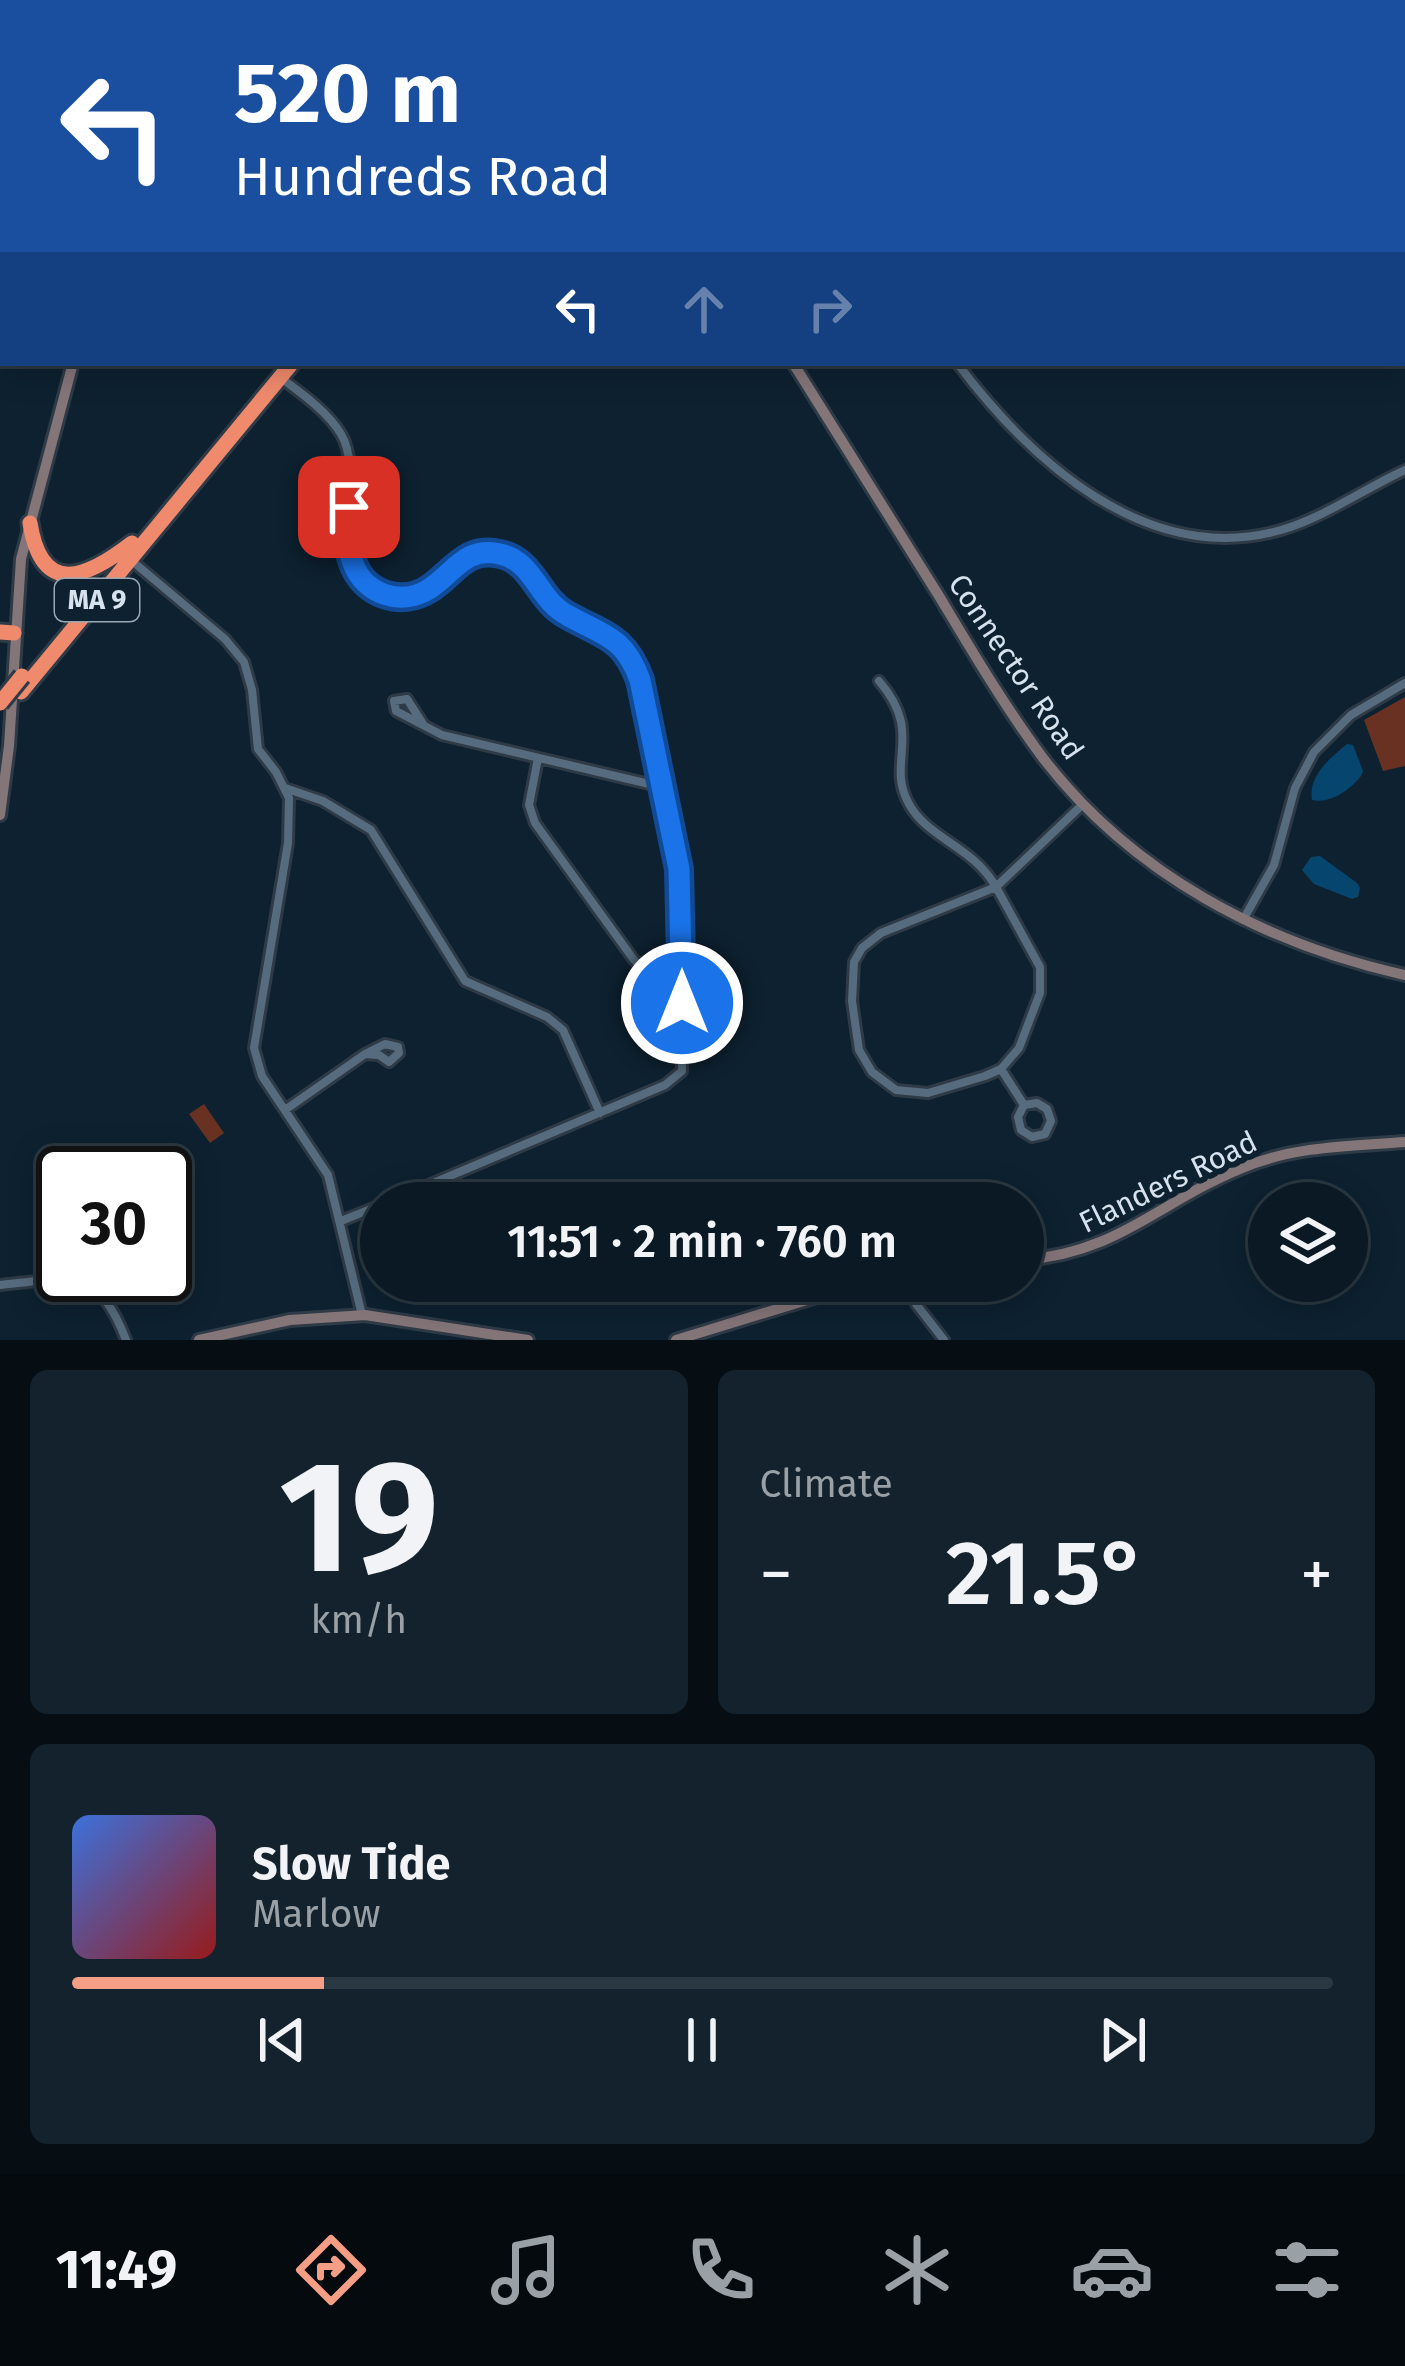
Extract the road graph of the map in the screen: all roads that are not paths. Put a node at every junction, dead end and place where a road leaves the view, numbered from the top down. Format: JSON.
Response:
{"nodes":[{"id":1,"x":72,"y":366,"type":"edge"},
{"id":2,"x":795,"y":366,"type":"edge"},
{"id":3,"x":959,"y":366,"type":"edge"},
{"id":4,"x":280,"y":370,"type":"edge"},
{"id":5,"x":1405,"y":470,"type":"edge"},
{"id":6,"x":30,"y":523,"type":"junction"},
{"id":7,"x":131,"y":551,"type":"junction"},
{"id":8,"x":7,"y":632,"type":"edge"},
{"id":9,"x":879,"y":681,"type":"dead end"},
{"id":10,"x":1405,"y":683,"type":"edge"},
{"id":11,"x":22,"y":684,"type":"junction"},
{"id":12,"x":0,"y":703,"type":"edge"},
{"id":13,"x":0,"y":717,"type":"edge"},
{"id":14,"x":423,"y":724,"type":"dead end"},
{"id":15,"x":538,"y":758,"type":"junction"},
{"id":16,"x":285,"y":788,"type":"junction"},
{"id":17,"x":663,"y":788,"type":"junction"},
{"id":18,"x":1083,"y":804,"type":"junction"},
{"id":19,"x":0,"y":815,"type":"edge"},
{"id":20,"x":996,"y":887,"type":"junction"},
{"id":21,"x":1243,"y":920,"type":"junction"},
{"id":22,"x":1405,"y":975,"type":"edge"},
{"id":23,"x":682,"y":976,"type":"junction"},
{"id":24,"x":365,"y":1054,"type":"dead end"},
{"id":25,"x":1000,"y":1069,"type":"junction"},
{"id":26,"x":1024,"y":1105,"type":"junction"},
{"id":27,"x":285,"y":1110,"type":"junction"},
{"id":28,"x":600,"y":1113,"type":"junction"},
{"id":29,"x":1405,"y":1142,"type":"edge"},
{"id":30,"x":435,"y":1182,"type":"edge"},
{"id":31,"x":360,"y":1213,"type":"edge"},
{"id":32,"x":341,"y":1221,"type":"junction"},
{"id":33,"x":1044,"y":1257,"type":"edge"},
{"id":34,"x":0,"y":1285,"type":"edge"},
{"id":35,"x":800,"y":1302,"type":"edge"},
{"id":36,"x":915,"y":1302,"type":"edge"},
{"id":37,"x":362,"y":1316,"type":"junction"},
{"id":38,"x":126,"y":1340,"type":"edge"},
{"id":39,"x":200,"y":1340,"type":"edge"},
{"id":40,"x":527,"y":1340,"type":"edge"},
{"id":41,"x":676,"y":1340,"type":"edge"},
{"id":42,"x":944,"y":1340,"type":"edge"}],
"edges":[{"from":1,"to":6,"type":"main road"},
{"from":2,"to":18,"type":"main road","name":"Connector Road"},
{"from":3,"to":5,"type":"street"},
{"from":4,"to":7,"type":"highway","number":"MA 9"},
{"from":4,"to":17,"type":"street"},
{"from":6,"to":7,"type":"highway"},
{"from":6,"to":8,"type":"main road"},
{"from":7,"to":11,"type":"highway","number":"MA 9"},
{"from":7,"to":16,"type":"street"},
{"from":8,"to":19,"type":"main road"},
{"from":9,"to":20,"type":"street"},
{"from":10,"to":21,"type":"street"},
{"from":11,"to":12,"type":"highway","number":"MA 9","bridge":true},
{"from":11,"to":13,"type":"highway","number":"MA 9"},
{"from":14,"to":15,"type":"street"},
{"from":15,"to":17,"type":"street"},
{"from":15,"to":23,"type":"street"},
{"from":16,"to":27,"type":"street"},
{"from":16,"to":28,"type":"street"},
{"from":17,"to":23,"type":"street"},
{"from":18,"to":20,"type":"street"},
{"from":18,"to":21,"type":"main road","name":"Connector Road"},
{"from":20,"to":25,"type":"street"},
{"from":20,"to":25,"type":"street"},
{"from":21,"to":22,"type":"main road","name":"Connector Road"},
{"from":23,"to":28,"type":"street"},
{"from":24,"to":27,"type":"street"},
{"from":25,"to":26,"type":"street"},
{"from":26,"to":26,"type":"street"},
{"from":27,"to":32,"type":"street"},
{"from":28,"to":30,"type":"street"},
{"from":29,"to":33,"type":"main road","name":"Flanders Road"},
{"from":31,"to":32,"type":"street"},
{"from":32,"to":37,"type":"street"},
{"from":34,"to":38,"type":"street"},
{"from":35,"to":41,"type":"main road"},
{"from":36,"to":42,"type":"street"},
{"from":37,"to":39,"type":"main road"},
{"from":37,"to":40,"type":"main road"}]}
